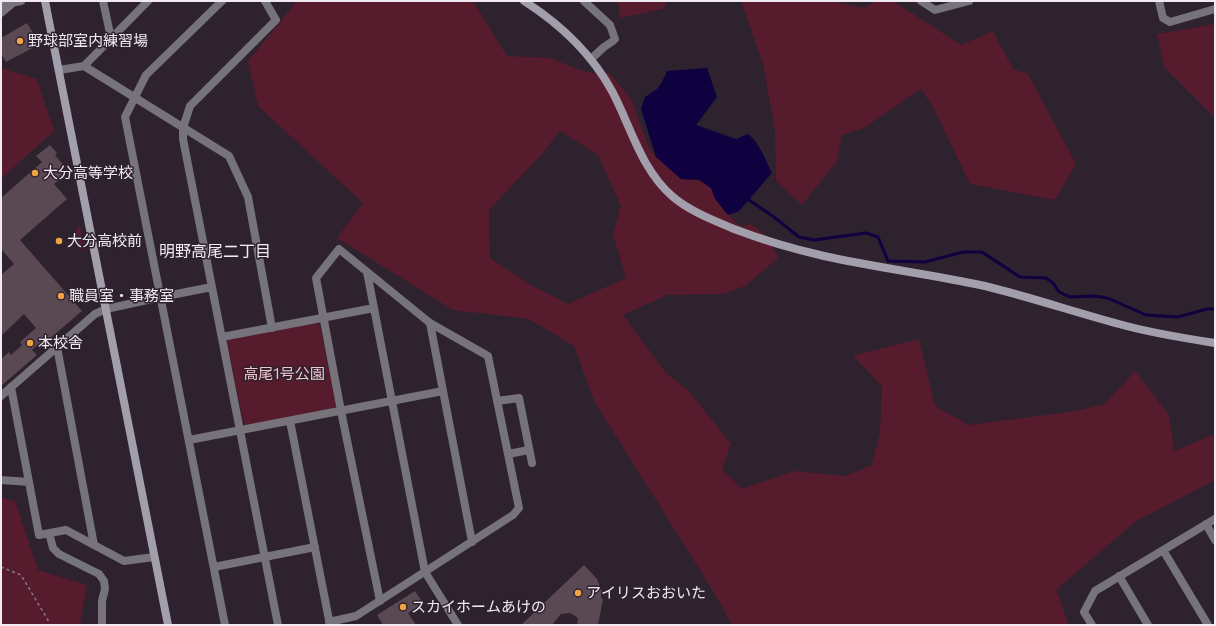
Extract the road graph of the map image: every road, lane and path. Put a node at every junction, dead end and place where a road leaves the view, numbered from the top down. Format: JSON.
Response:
{"nodes":[{"id":1,"x":46,"y":1,"type":"edge"},
{"id":2,"x":103,"y":1,"type":"edge"},
{"id":3,"x":148,"y":1,"type":"edge"},
{"id":4,"x":222,"y":1,"type":"edge"},
{"id":5,"x":264,"y":1,"type":"edge"},
{"id":6,"x":524,"y":1,"type":"edge"},
{"id":7,"x":584,"y":1,"type":"edge"},
{"id":8,"x":921,"y":1,"type":"edge"},
{"id":9,"x":1159,"y":1,"type":"edge"},
{"id":10,"x":18,"y":2,"type":"edge"},
{"id":11,"x":964,"y":2,"type":"edge"},
{"id":12,"x":1,"y":5,"type":"edge"},
{"id":13,"x":1215,"y":9,"type":"edge"},
{"id":14,"x":1,"y":13,"type":"edge"},
{"id":15,"x":111,"y":38,"type":"junction"},
{"id":16,"x":591,"y":59,"type":"junction"},
{"id":17,"x":84,"y":66,"type":"junction"},
{"id":18,"x":59,"y":70,"type":"junction"},
{"id":19,"x":134,"y":97,"type":"junction"},
{"id":20,"x":183,"y":128,"type":"junction"},
{"id":21,"x":367,"y":272,"type":"junction"},
{"id":22,"x":212,"y":287,"type":"junction"},
{"id":23,"x":161,"y":297,"type":"junction"},
{"id":24,"x":374,"y":308,"type":"junction"},
{"id":25,"x":106,"y":309,"type":"junction"},
{"id":26,"x":323,"y":318,"type":"junction"},
{"id":27,"x":430,"y":324,"type":"junction"},
{"id":28,"x":272,"y":328,"type":"junction"},
{"id":29,"x":222,"y":337,"type":"junction"},
{"id":30,"x":1215,"y":343,"type":"edge"},
{"id":31,"x":57,"y":347,"type":"junction"},
{"id":32,"x":11,"y":388,"type":"junction"},
{"id":33,"x":443,"y":391,"type":"junction"},
{"id":34,"x":1,"y":396,"type":"edge"},
{"id":35,"x":392,"y":401,"type":"junction"},
{"id":36,"x":497,"y":401,"type":"junction"},
{"id":37,"x":341,"y":411,"type":"junction"},
{"id":38,"x":290,"y":421,"type":"junction"},
{"id":39,"x":240,"y":431,"type":"junction"},
{"id":40,"x":189,"y":440,"type":"junction"},
{"id":41,"x":529,"y":450,"type":"junction"},
{"id":42,"x":508,"y":454,"type":"junction"},
{"id":43,"x":532,"y":463,"type":"dead end"},
{"id":44,"x":1,"y":480,"type":"edge"},
{"id":45,"x":29,"y":482,"type":"junction"},
{"id":46,"x":1215,"y":519,"type":"edge"},
{"id":47,"x":1206,"y":524,"type":"junction"},
{"id":48,"x":49,"y":533,"type":"junction"},
{"id":49,"x":1215,"y":540,"type":"edge"},
{"id":50,"x":472,"y":542,"type":"junction"},
{"id":51,"x":94,"y":545,"type":"junction"},
{"id":52,"x":315,"y":547,"type":"junction"},
{"id":53,"x":1163,"y":550,"type":"junction"},
{"id":54,"x":154,"y":557,"type":"junction"},
{"id":55,"x":265,"y":557,"type":"junction"},
{"id":56,"x":1,"y":567,"type":"edge"},
{"id":57,"x":214,"y":567,"type":"junction"},
{"id":58,"x":425,"y":572,"type":"junction"},
{"id":59,"x":1118,"y":576,"type":"junction"},
{"id":60,"x":380,"y":601,"type":"junction"},
{"id":61,"x":330,"y":624,"type":"edge"},
{"id":62,"x":48,"y":625,"type":"edge"},
{"id":63,"x":102,"y":625,"type":"edge"},
{"id":64,"x":168,"y":625,"type":"edge"},
{"id":65,"x":225,"y":625,"type":"edge"},
{"id":66,"x":278,"y":625,"type":"edge"},
{"id":67,"x":458,"y":625,"type":"edge"},
{"id":68,"x":1092,"y":625,"type":"edge"},
{"id":69,"x":1148,"y":625,"type":"edge"},
{"id":70,"x":1208,"y":625,"type":"edge"}],
"edges":[{"from":1,"to":18,"type":"street"},
{"from":2,"to":15,"type":"street"},
{"from":3,"to":15,"type":"street"},
{"from":4,"to":19,"type":"street"},
{"from":5,"to":20,"type":"street"},
{"from":6,"to":16,"type":"street"},
{"from":7,"to":16,"type":"street"},
{"from":8,"to":11,"type":"street"},
{"from":9,"to":13,"type":"street"},
{"from":10,"to":12,"type":"street"},
{"from":10,"to":14,"type":"street"},
{"from":15,"to":17,"type":"street"},
{"from":16,"to":30,"type":"street"},
{"from":17,"to":18,"type":"street"},
{"from":17,"to":19,"type":"street"},
{"from":18,"to":25,"type":"street"},
{"from":19,"to":20,"type":"street"},
{"from":19,"to":23,"type":"street"},
{"from":20,"to":22,"type":"street"},
{"from":20,"to":28,"type":"street"},
{"from":21,"to":24,"type":"street"},
{"from":21,"to":26,"type":"street"},
{"from":21,"to":27,"type":"street"},
{"from":22,"to":23,"type":"street"},
{"from":22,"to":29,"type":"street"},
{"from":23,"to":25,"type":"street"},
{"from":23,"to":40,"type":"street"},
{"from":24,"to":26,"type":"street"},
{"from":24,"to":35,"type":"street"},
{"from":25,"to":31,"type":"street"},
{"from":25,"to":54,"type":"street"},
{"from":26,"to":28,"type":"street"},
{"from":26,"to":37,"type":"street"},
{"from":27,"to":33,"type":"street"},
{"from":27,"to":36,"type":"street"},
{"from":28,"to":29,"type":"street"},
{"from":29,"to":39,"type":"street"},
{"from":31,"to":32,"type":"street"},
{"from":31,"to":51,"type":"street"},
{"from":32,"to":34,"type":"street"},
{"from":32,"to":45,"type":"street"},
{"from":33,"to":35,"type":"street"},
{"from":33,"to":50,"type":"street"},
{"from":35,"to":37,"type":"street"},
{"from":35,"to":58,"type":"street"},
{"from":36,"to":41,"type":"street"},
{"from":36,"to":42,"type":"street"},
{"from":37,"to":38,"type":"street"},
{"from":37,"to":60,"type":"street"},
{"from":38,"to":39,"type":"street"},
{"from":38,"to":52,"type":"street"},
{"from":39,"to":40,"type":"street"},
{"from":39,"to":55,"type":"street"},
{"from":40,"to":57,"type":"street"},
{"from":41,"to":42,"type":"street"},
{"from":41,"to":43,"type":"street"},
{"from":42,"to":50,"type":"street"},
{"from":44,"to":45,"type":"street"},
{"from":45,"to":48,"type":"street"},
{"from":46,"to":47,"type":"street"},
{"from":47,"to":49,"type":"street"},
{"from":47,"to":53,"type":"street"},
{"from":48,"to":51,"type":"street"},
{"from":48,"to":63,"type":"street"},
{"from":50,"to":58,"type":"street"},
{"from":51,"to":54,"type":"street"},
{"from":52,"to":55,"type":"street"},
{"from":52,"to":61,"type":"street"},
{"from":53,"to":59,"type":"street"},
{"from":53,"to":70,"type":"street"},
{"from":54,"to":64,"type":"street"},
{"from":55,"to":57,"type":"street"},
{"from":55,"to":66,"type":"street"},
{"from":56,"to":62,"type":"path"},
{"from":57,"to":65,"type":"street"},
{"from":58,"to":60,"type":"street"},
{"from":58,"to":67,"type":"street"},
{"from":59,"to":68,"type":"street"},
{"from":59,"to":69,"type":"street"},
{"from":60,"to":61,"type":"street"}]}
